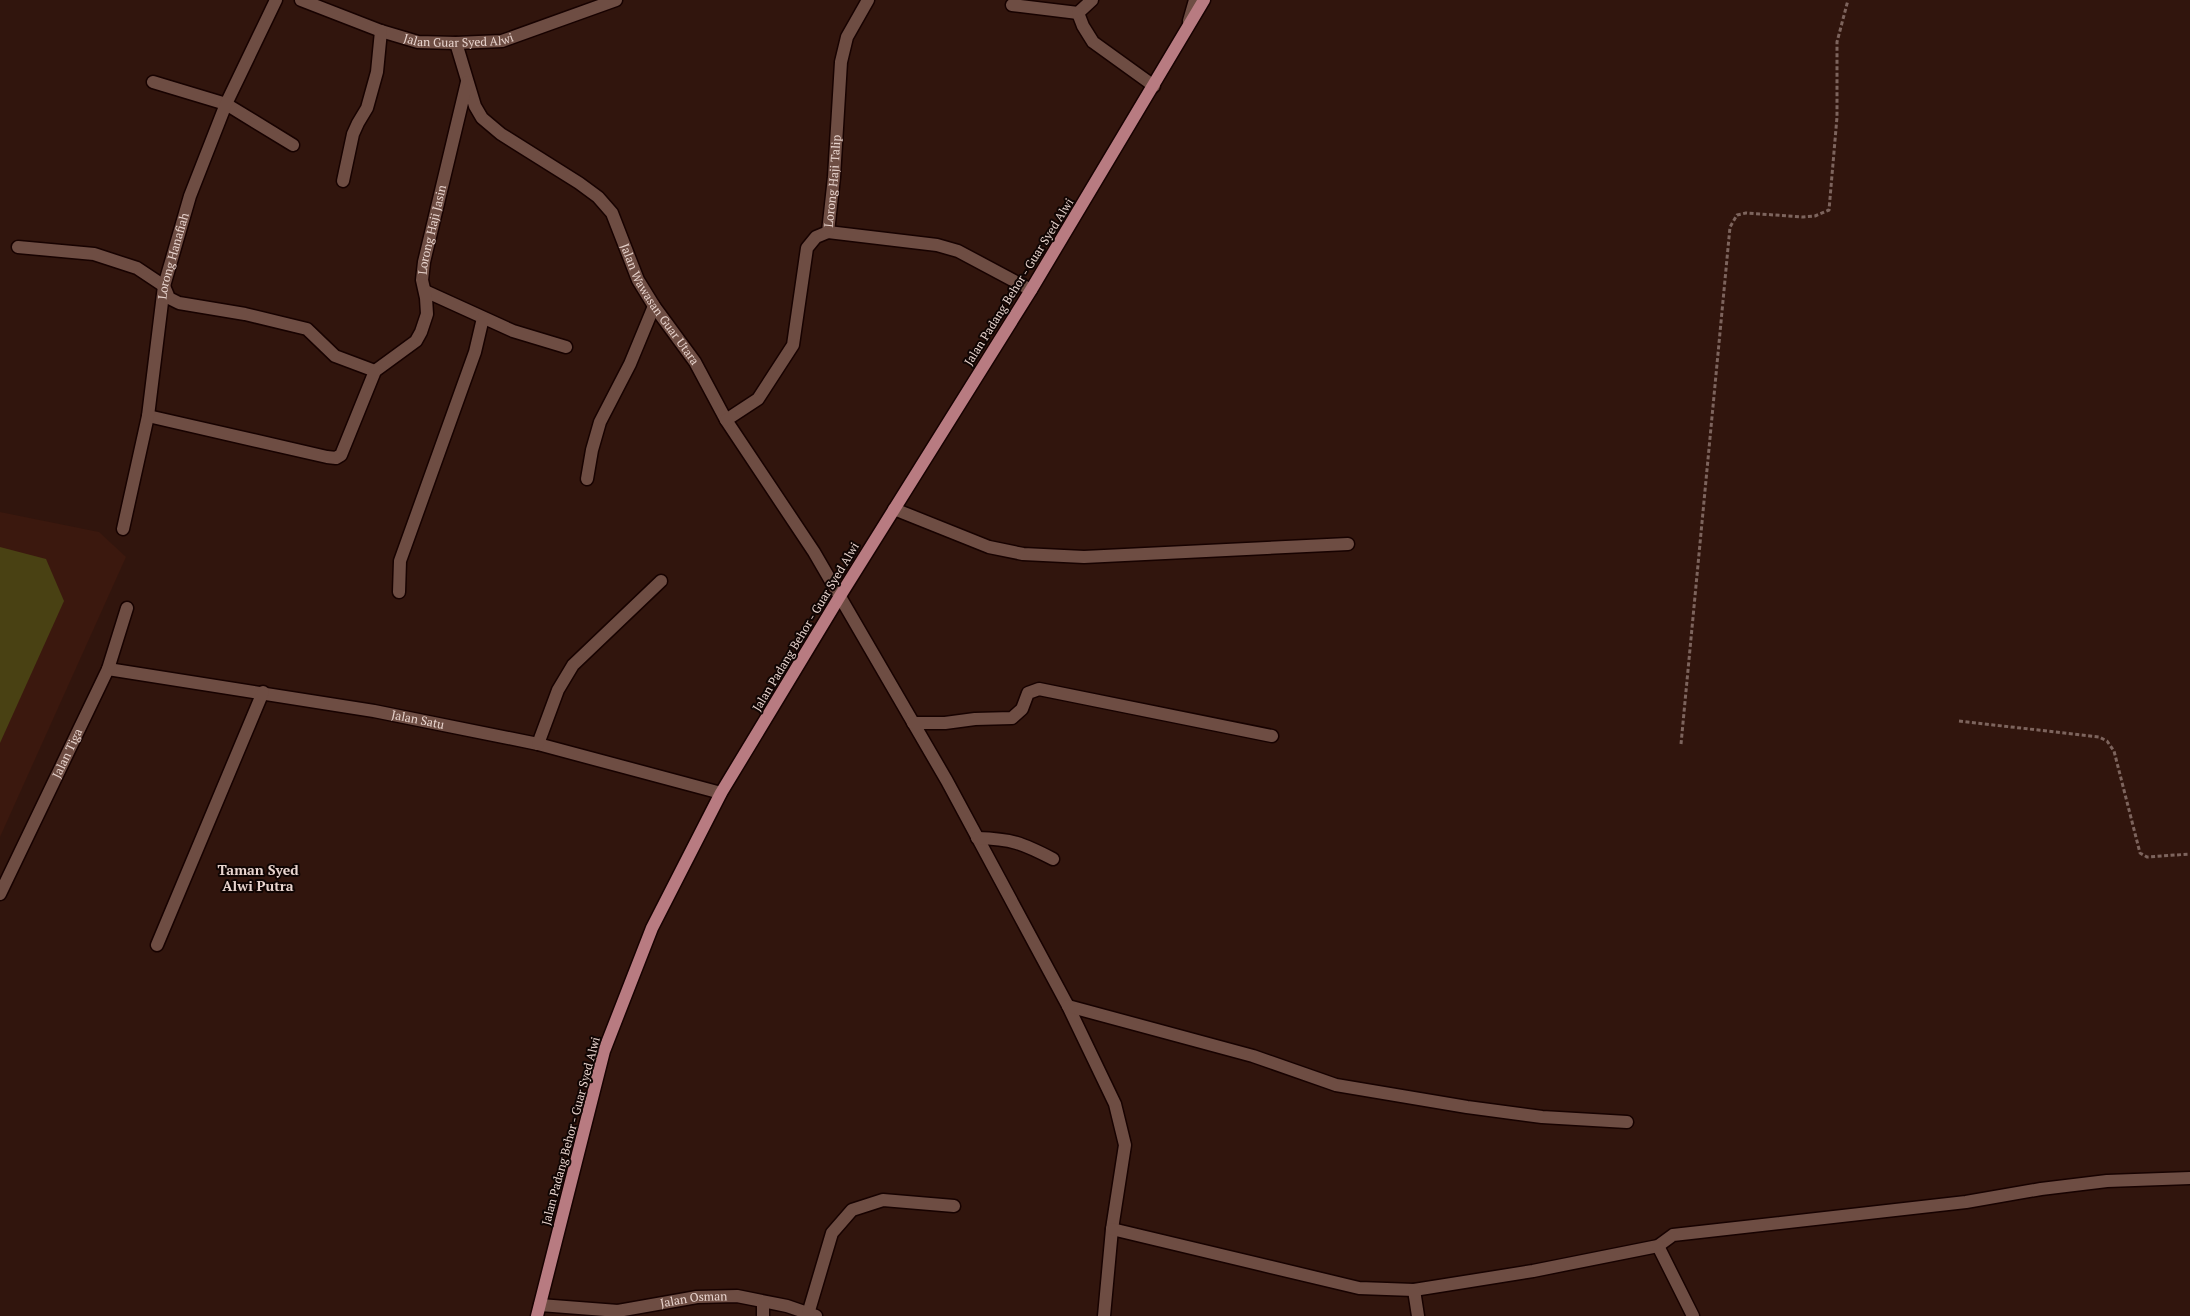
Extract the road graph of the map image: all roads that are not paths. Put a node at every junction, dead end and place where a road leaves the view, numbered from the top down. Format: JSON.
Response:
{"nodes":[{"id":1,"x":276,"y":0,"type":"edge"},
{"id":2,"x":301,"y":0,"type":"edge"},
{"id":3,"x":616,"y":0,"type":"edge"},
{"id":4,"x":868,"y":0,"type":"edge"},
{"id":5,"x":1092,"y":0,"type":"edge"},
{"id":6,"x":1195,"y":0,"type":"edge"},
{"id":7,"x":1204,"y":0,"type":"edge"},
{"id":8,"x":1012,"y":5,"type":"dead end"},
{"id":9,"x":1078,"y":13,"type":"junction"},
{"id":10,"x":1188,"y":26,"type":"junction"},
{"id":11,"x":381,"y":31,"type":"junction"},
{"id":12,"x":456,"y":43,"type":"junction"},
{"id":13,"x":153,"y":82,"type":"dead end"},
{"id":14,"x":467,"y":82,"type":"junction"},
{"id":15,"x":1154,"y":86,"type":"junction"},
{"id":16,"x":226,"y":104,"type":"junction"},
{"id":17,"x":293,"y":145,"type":"dead end"},
{"id":18,"x":343,"y":182,"type":"dead end"},
{"id":19,"x":828,"y":232,"type":"junction"},
{"id":20,"x":18,"y":247,"type":"dead end"},
{"id":21,"x":164,"y":286,"type":"junction"},
{"id":22,"x":1031,"y":290,"type":"junction"},
{"id":23,"x":425,"y":291,"type":"junction"},
{"id":24,"x":654,"y":306,"type":"junction"},
{"id":25,"x":483,"y":318,"type":"junction"},
{"id":26,"x":566,"y":348,"type":"dead end"},
{"id":27,"x":375,"y":372,"type":"junction"},
{"id":28,"x":148,"y":416,"type":"junction"},
{"id":29,"x":726,"y":420,"type":"junction"},
{"id":30,"x":587,"y":479,"type":"dead end"},
{"id":31,"x":894,"y":509,"type":"junction"},
{"id":32,"x":123,"y":529,"type":"dead end"},
{"id":33,"x":1348,"y":544,"type":"dead end"},
{"id":34,"x":661,"y":581,"type":"dead end"},
{"id":35,"x":399,"y":592,"type":"dead end"},
{"id":36,"x":840,"y":596,"type":"junction"},
{"id":37,"x":127,"y":608,"type":"dead end"},
{"id":38,"x":108,"y":669,"type":"junction"},
{"id":39,"x":263,"y":692,"type":"junction"},
{"id":40,"x":914,"y":723,"type":"junction"},
{"id":41,"x":1272,"y":736,"type":"dead end"},
{"id":42,"x":538,"y":744,"type":"junction"},
{"id":43,"x":721,"y":793,"type":"junction"},
{"id":44,"x":977,"y":838,"type":"junction"},
{"id":45,"x":1053,"y":859,"type":"dead end"},
{"id":46,"x":0,"y":894,"type":"edge"},
{"id":47,"x":157,"y":945,"type":"dead end"},
{"id":48,"x":1068,"y":1006,"type":"junction"},
{"id":49,"x":1627,"y":1122,"type":"dead end"},
{"id":50,"x":2190,"y":1178,"type":"edge"},
{"id":51,"x":954,"y":1206,"type":"dead end"},
{"id":52,"x":1112,"y":1229,"type":"junction"},
{"id":53,"x":1658,"y":1246,"type":"junction"},
{"id":54,"x":1414,"y":1290,"type":"junction"},
{"id":55,"x":763,"y":1302,"type":"junction"},
{"id":56,"x":539,"y":1310,"type":"edge"},
{"id":57,"x":618,"y":1313,"type":"edge"},
{"id":58,"x":812,"y":1315,"type":"edge"},
{"id":59,"x":763,"y":1316,"type":"edge"},
{"id":60,"x":1104,"y":1316,"type":"edge"},
{"id":61,"x":1418,"y":1316,"type":"edge"},
{"id":62,"x":1693,"y":1316,"type":"edge"}],
"edges":[{"from":1,"to":16,"type":"street","name":"Lorong Hanafiah"},
{"from":2,"to":11,"type":"street","name":"Jalan Guar Syed Alwi"},
{"from":3,"to":12,"type":"street","name":"Jalan Guar Syed Alwi"},
{"from":4,"to":19,"type":"street","name":"Lorong Haji Talip"},
{"from":5,"to":9,"type":"street"},
{"from":6,"to":10,"type":"street"},
{"from":7,"to":10,"type":"main road","name":"Jalan Padang Behor - Guar Syed Alwi"},
{"from":8,"to":9,"type":"street"},
{"from":9,"to":15,"type":"street"},
{"from":10,"to":15,"type":"main road","name":"Jalan Padang Behor - Guar Syed Alwi"},
{"from":11,"to":12,"type":"street","name":"Jalan Guar Syed Alwi"},
{"from":11,"to":18,"type":"street"},
{"from":12,"to":14,"type":"street","name":"Jalan Wawasan Guar Utara"},
{"from":13,"to":16,"type":"street"},
{"from":14,"to":23,"type":"street","name":"Lorong Haji Jasin"},
{"from":14,"to":24,"type":"street","name":"Jalan Wawasan Guar Utara"},
{"from":15,"to":22,"type":"main road","name":"Jalan Padang Behor - Guar Syed Alwi"},
{"from":16,"to":17,"type":"street"},
{"from":16,"to":21,"type":"street","name":"Lorong Hanafiah"},
{"from":19,"to":22,"type":"street"},
{"from":19,"to":29,"type":"street","name":"Lorong Haji Talip"},
{"from":20,"to":21,"type":"street"},
{"from":21,"to":27,"type":"street"},
{"from":21,"to":28,"type":"street","name":"Lorong Hanafiah"},
{"from":22,"to":31,"type":"main road","name":"Jalan Padang Behor - Guar Syed Alwi"},
{"from":23,"to":25,"type":"street"},
{"from":23,"to":27,"type":"street","name":"Lorong Haji Jasin"},
{"from":24,"to":29,"type":"street","name":"Jalan Wawasan Guar Utara"},
{"from":24,"to":30,"type":"street"},
{"from":25,"to":26,"type":"street"},
{"from":25,"to":35,"type":"street"},
{"from":27,"to":28,"type":"street"},
{"from":28,"to":32,"type":"street","name":"Lorong Hanafiah"},
{"from":29,"to":36,"type":"street","name":"Jalan Wawasan Guar Utara"},
{"from":31,"to":33,"type":"street"},
{"from":31,"to":36,"type":"main road","name":"Jalan Padang Behor - Guar Syed Alwi"},
{"from":34,"to":42,"type":"street"},
{"from":36,"to":40,"type":"street","name":"Jalan Wawasan Guar Utara"},
{"from":36,"to":43,"type":"main road","name":"Jalan Padang Behor - Guar Syed Alwi"},
{"from":37,"to":38,"type":"street","name":"Jalan Tiga"},
{"from":38,"to":39,"type":"street","name":"Jalan Satu"},
{"from":38,"to":46,"type":"street","name":"Jalan Tiga"},
{"from":39,"to":42,"type":"street","name":"Jalan Satu"},
{"from":39,"to":47,"type":"street"},
{"from":40,"to":41,"type":"street"},
{"from":40,"to":44,"type":"street","name":"Jalan Wawasan Guar Utara"},
{"from":42,"to":43,"type":"street","name":"Jalan Satu"},
{"from":43,"to":56,"type":"main road","name":"Jalan Padang Behor - Guar Syed Alwi"},
{"from":44,"to":45,"type":"street"},
{"from":44,"to":48,"type":"street","name":"Jalan Wawasan Guar Utara"},
{"from":48,"to":49,"type":"street"},
{"from":48,"to":52,"type":"street","name":"Jalan Wawasan Guar Utara"},
{"from":50,"to":53,"type":"street"},
{"from":51,"to":58,"type":"street"},
{"from":52,"to":54,"type":"street"},
{"from":52,"to":60,"type":"street","name":"Jalan Wawasan Guar Utara"},
{"from":53,"to":54,"type":"street"},
{"from":53,"to":62,"type":"street"},
{"from":54,"to":61,"type":"street"},
{"from":55,"to":57,"type":"street","name":"Jalan Osman"},
{"from":55,"to":58,"type":"street","name":"Jalan Osman"},
{"from":55,"to":59,"type":"street"},
{"from":56,"to":57,"type":"street","name":"Jalan Osman"}]}
